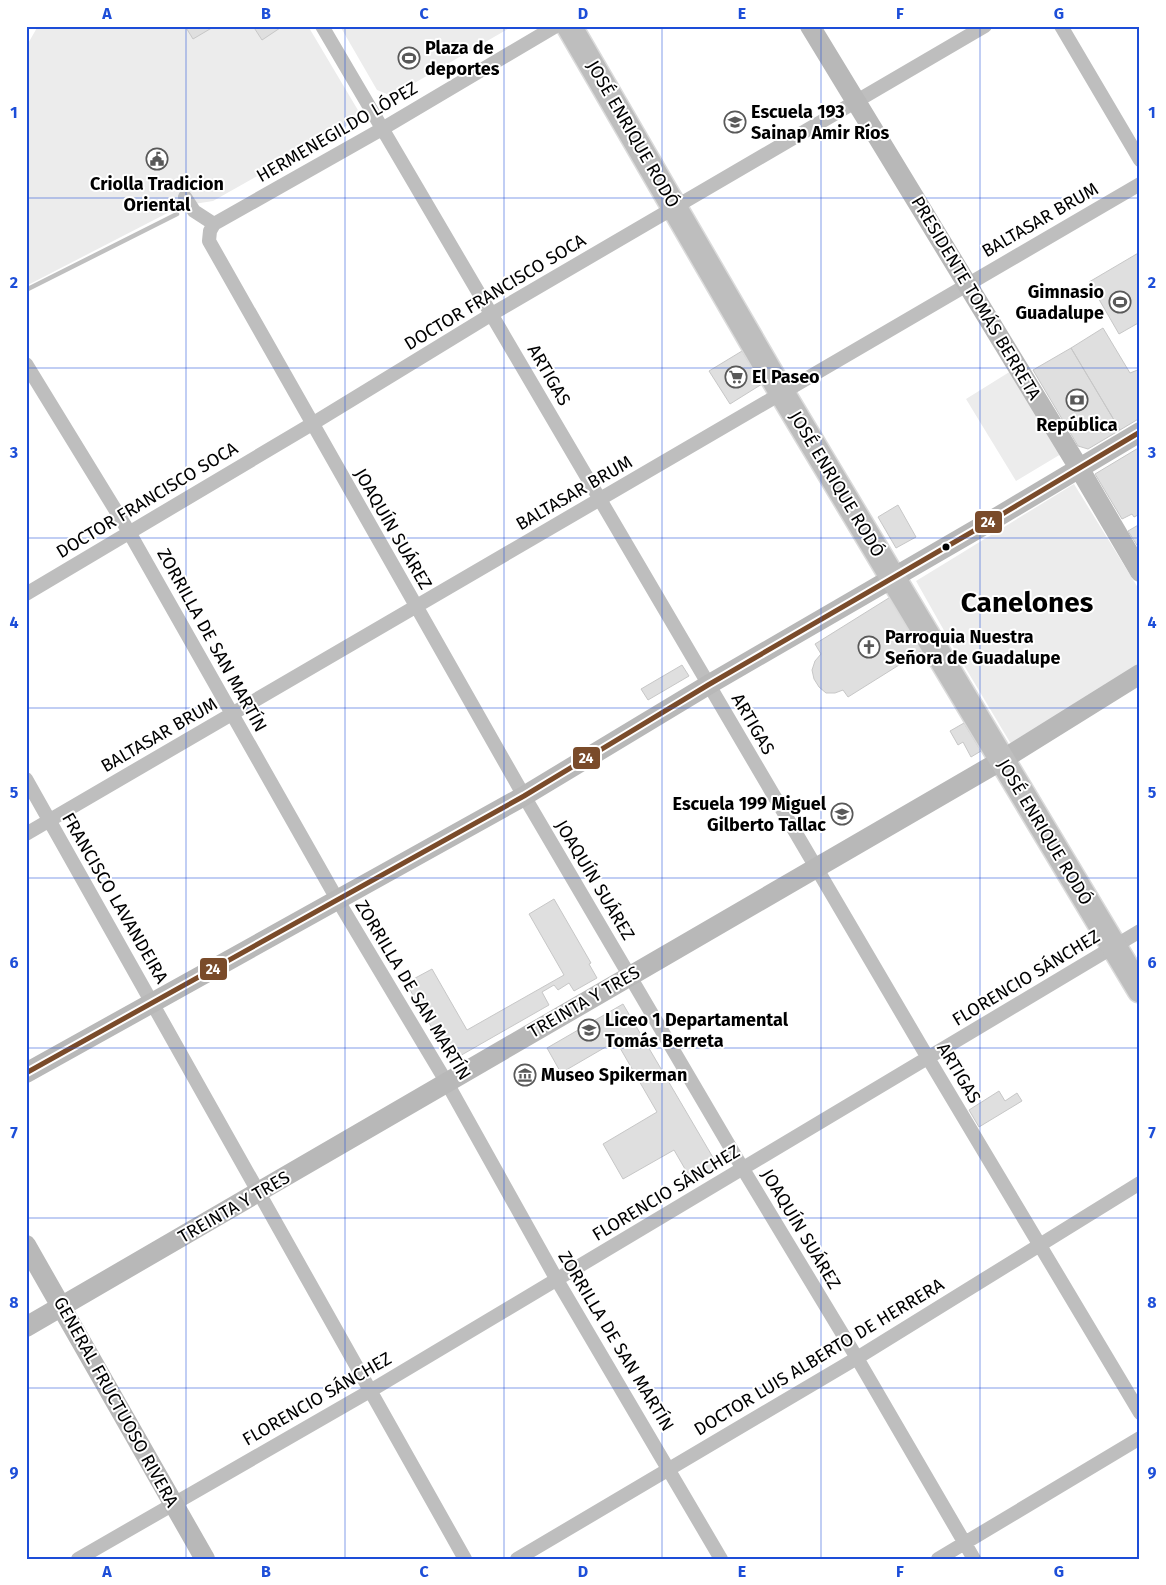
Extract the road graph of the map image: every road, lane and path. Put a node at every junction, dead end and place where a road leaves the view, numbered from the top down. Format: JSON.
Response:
{"nodes":[{"id":1,"x":322,"y":26,"type":"edge"},
{"id":2,"x":556,"y":26,"type":"edge"},
{"id":3,"x":569,"y":26,"type":"edge"},
{"id":4,"x":810,"y":26,"type":"edge"},
{"id":5,"x":985,"y":26,"type":"edge"},
{"id":6,"x":1061,"y":26,"type":"edge"},
{"id":7,"x":856,"y":102,"type":"junction"},
{"id":8,"x":382,"y":129,"type":"junction"},
{"id":9,"x":1140,"y":160,"type":"edge"},
{"id":10,"x":1140,"y":184,"type":"edge"},
{"id":11,"x":185,"y":197,"type":"dead end"},
{"id":12,"x":675,"y":207,"type":"junction"},
{"id":13,"x":214,"y":224,"type":"junction"},
{"id":14,"x":967,"y":284,"type":"junction"},
{"id":15,"x":492,"y":314,"type":"junction"},
{"id":16,"x":26,"y":364,"type":"edge"},
{"id":17,"x":782,"y":393,"type":"junction"},
{"id":18,"x":312,"y":424,"type":"junction"},
{"id":19,"x":1140,"y":432,"type":"edge"},
{"id":20,"x":1079,"y":468,"type":"junction"},
{"id":21,"x":600,"y":500,"type":"junction"},
{"id":22,"x":129,"y":532,"type":"junction"},
{"id":23,"x":1140,"y":572,"type":"edge"},
{"id":24,"x":893,"y":577,"type":"junction"},
{"id":25,"x":26,"y":594,"type":"edge"},
{"id":26,"x":415,"y":607,"type":"junction"},
{"id":27,"x":1140,"y":674,"type":"edge"},
{"id":28,"x":708,"y":685,"type":"junction"},
{"id":29,"x":232,"y":714,"type":"junction"},
{"id":30,"x":1002,"y":760,"type":"junction"},
{"id":31,"x":26,"y":779,"type":"edge"},
{"id":32,"x":524,"y":796,"type":"junction"},
{"id":33,"x":50,"y":821,"type":"junction"},
{"id":34,"x":26,"y":834,"type":"edge"},
{"id":35,"x":816,"y":868,"type":"junction"},
{"id":36,"x":337,"y":899,"type":"junction"},
{"id":37,"x":1140,"y":931,"type":"edge"},
{"id":38,"x":1113,"y":947,"type":"junction"},
{"id":39,"x":630,"y":976,"type":"junction"},
{"id":40,"x":1140,"y":990,"type":"edge"},
{"id":41,"x":153,"y":1002,"type":"junction"},
{"id":42,"x":928,"y":1058,"type":"junction"},
{"id":43,"x":26,"y":1073,"type":"edge"},
{"id":44,"x":447,"y":1083,"type":"junction"},
{"id":45,"x":743,"y":1169,"type":"junction"},
{"id":46,"x":1140,"y":1183,"type":"edge"},
{"id":47,"x":259,"y":1193,"type":"junction"},
{"id":48,"x":1040,"y":1244,"type":"junction"},
{"id":49,"x":26,"y":1245,"type":"edge"},
{"id":50,"x":557,"y":1280,"type":"junction"},
{"id":51,"x":62,"y":1307,"type":"junction"},
{"id":52,"x":26,"y":1327,"type":"edge"},
{"id":53,"x":857,"y":1358,"type":"junction"},
{"id":54,"x":370,"y":1391,"type":"junction"},
{"id":55,"x":1140,"y":1413,"type":"edge"},
{"id":56,"x":1140,"y":1438,"type":"edge"},
{"id":57,"x":669,"y":1469,"type":"junction"},
{"id":58,"x":173,"y":1504,"type":"junction"},
{"id":59,"x":964,"y":1543,"type":"junction"},
{"id":60,"x":78,"y":1559,"type":"edge"},
{"id":61,"x":204,"y":1559,"type":"edge"},
{"id":62,"x":465,"y":1559,"type":"edge"},
{"id":63,"x":517,"y":1559,"type":"edge"},
{"id":64,"x":721,"y":1559,"type":"edge"},
{"id":65,"x":938,"y":1559,"type":"edge"},
{"id":66,"x":974,"y":1559,"type":"edge"}],
"edges":[{"from":1,"to":8,"type":"street","name":"ARTIGAS"},
{"from":2,"to":8,"type":"street","name":"HERMENEGILDO LÓPEZ"},
{"from":3,"to":12,"type":"highway","name":"JOSÉ ENRIQUE RODÓ"},
{"from":4,"to":7,"type":"street","name":"PRESIDENTE TOMÁS BERRETA"},
{"from":5,"to":7,"type":"street","name":"DOCTOR FRANCISCO SOCA"},
{"from":6,"to":9,"type":"street"},
{"from":7,"to":12,"type":"street","name":"DOCTOR FRANCISCO SOCA"},
{"from":7,"to":14,"type":"street","name":"PRESIDENTE TOMÁS BERRETA"},
{"from":8,"to":13,"type":"street","name":"HERMENEGILDO LÓPEZ"},
{"from":8,"to":15,"type":"street","name":"ARTIGAS"},
{"from":10,"to":14,"type":"street","name":"BALTASAR BRUM"},
{"from":11,"to":13,"type":"street"},
{"from":12,"to":15,"type":"street","name":"DOCTOR FRANCISCO SOCA"},
{"from":12,"to":17,"type":"highway","name":"JOSÉ ENRIQUE RODÓ"},
{"from":13,"to":18,"type":"street","name":"JOAQUÍN SUÁREZ"},
{"from":14,"to":17,"type":"street","name":"BALTASAR BRUM"},
{"from":14,"to":20,"type":"street","name":"PRESIDENTE TOMÁS BERRETA"},
{"from":15,"to":18,"type":"street","name":"DOCTOR FRANCISCO SOCA"},
{"from":15,"to":21,"type":"street","name":"ARTIGAS"},
{"from":16,"to":22,"type":"street","name":"ZORRILLA DE SAN MARTÍN"},
{"from":17,"to":21,"type":"street","name":"BALTASAR BRUM"},
{"from":17,"to":24,"type":"highway","name":"JOSÉ ENRIQUE RODÓ"},
{"from":18,"to":22,"type":"street","name":"DOCTOR FRANCISCO SOCA"},
{"from":18,"to":26,"type":"street","name":"JOAQUÍN SUÁREZ"},
{"from":19,"to":20,"type":"street"},
{"from":20,"to":23,"type":"street","name":"PRESIDENTE TOMÁS BERRETA"},
{"from":20,"to":24,"type":"street"},
{"from":21,"to":26,"type":"street","name":"BALTASAR BRUM"},
{"from":21,"to":28,"type":"street","name":"ARTIGAS"},
{"from":22,"to":25,"type":"street","name":"DOCTOR FRANCISCO SOCA"},
{"from":22,"to":29,"type":"street","name":"ZORRILLA DE SAN MARTÍN"},
{"from":24,"to":28,"type":"street"},
{"from":24,"to":30,"type":"highway","name":"JOSÉ ENRIQUE RODÓ"},
{"from":26,"to":29,"type":"street","name":"BALTASAR BRUM"},
{"from":26,"to":32,"type":"street","name":"JOAQUÍN SUÁREZ"},
{"from":27,"to":30,"type":"street","name":"TREINTA Y TRES"},
{"from":28,"to":32,"type":"street"},
{"from":28,"to":35,"type":"street","name":"ARTIGAS"},
{"from":29,"to":33,"type":"street","name":"BALTASAR BRUM"},
{"from":29,"to":36,"type":"street","name":"ZORRILLA DE SAN MARTÍN"},
{"from":30,"to":35,"type":"street","name":"TREINTA Y TRES"},
{"from":30,"to":38,"type":"highway","name":"JOSÉ ENRIQUE RODÓ"},
{"from":31,"to":33,"type":"street","name":"FRANCISCO LAVANDEIRA"},
{"from":32,"to":36,"type":"street"},
{"from":32,"to":39,"type":"street","name":"JOAQUÍN SUÁREZ"},
{"from":33,"to":34,"type":"street","name":"BALTASAR BRUM"},
{"from":33,"to":41,"type":"street","name":"FRANCISCO LAVANDEIRA"},
{"from":35,"to":39,"type":"street","name":"TREINTA Y TRES"},
{"from":35,"to":42,"type":"street","name":"ARTIGAS"},
{"from":36,"to":41,"type":"street"},
{"from":36,"to":44,"type":"street","name":"ZORRILLA DE SAN MARTÍN"},
{"from":37,"to":38,"type":"street","name":"FLORENCIO SÁNCHEZ"},
{"from":38,"to":40,"type":"highway","name":"JOSÉ ENRIQUE RODÓ"},
{"from":38,"to":42,"type":"street","name":"FLORENCIO SÁNCHEZ"},
{"from":39,"to":44,"type":"street","name":"TREINTA Y TRES"},
{"from":39,"to":45,"type":"street","name":"JOAQUÍN SUÁREZ"},
{"from":41,"to":43,"type":"street"},
{"from":41,"to":47,"type":"street","name":"FRANCISCO LAVANDEIRA"},
{"from":42,"to":45,"type":"street","name":"FLORENCIO SÁNCHEZ"},
{"from":42,"to":48,"type":"street","name":"ARTIGAS"},
{"from":44,"to":47,"type":"street","name":"TREINTA Y TRES"},
{"from":44,"to":50,"type":"street","name":"ZORRILLA DE SAN MARTÍN"},
{"from":45,"to":50,"type":"street","name":"FLORENCIO SÁNCHEZ"},
{"from":45,"to":53,"type":"street","name":"JOAQUÍN SUÁREZ"},
{"from":46,"to":48,"type":"street","name":"DOCTOR LUIS ALBERTO DE HERRERA"},
{"from":47,"to":51,"type":"street","name":"TREINTA Y TRES"},
{"from":47,"to":54,"type":"street","name":"FRANCISCO LAVANDEIRA"},
{"from":48,"to":53,"type":"street","name":"DOCTOR LUIS ALBERTO DE HERRERA"},
{"from":48,"to":55,"type":"street","name":"ARTIGAS"},
{"from":49,"to":51,"type":"street","name":"GENERAL FRUCTUOSO RIVERA"},
{"from":50,"to":54,"type":"street","name":"FLORENCIO SÁNCHEZ"},
{"from":50,"to":57,"type":"street","name":"ZORRILLA DE SAN MARTÍN"},
{"from":51,"to":52,"type":"street","name":"TREINTA Y TRES"},
{"from":51,"to":58,"type":"street","name":"GENERAL FRUCTUOSO RIVERA"},
{"from":53,"to":57,"type":"street","name":"DOCTOR LUIS ALBERTO DE HERRERA"},
{"from":53,"to":59,"type":"street","name":"JOAQUÍN SUÁREZ"},
{"from":54,"to":58,"type":"street","name":"FLORENCIO SÁNCHEZ"},
{"from":54,"to":62,"type":"street","name":"FRANCISCO LAVANDEIRA"},
{"from":56,"to":59,"type":"street"},
{"from":57,"to":63,"type":"street","name":"DOCTOR LUIS ALBERTO DE HERRERA"},
{"from":57,"to":64,"type":"street","name":"ZORRILLA DE SAN MARTÍN"},
{"from":58,"to":60,"type":"street","name":"FLORENCIO SÁNCHEZ"},
{"from":58,"to":61,"type":"street","name":"GENERAL FRUCTUOSO RIVERA"},
{"from":59,"to":65,"type":"street"},
{"from":59,"to":66,"type":"street","name":"JOAQUÍN SUÁREZ"}]}
